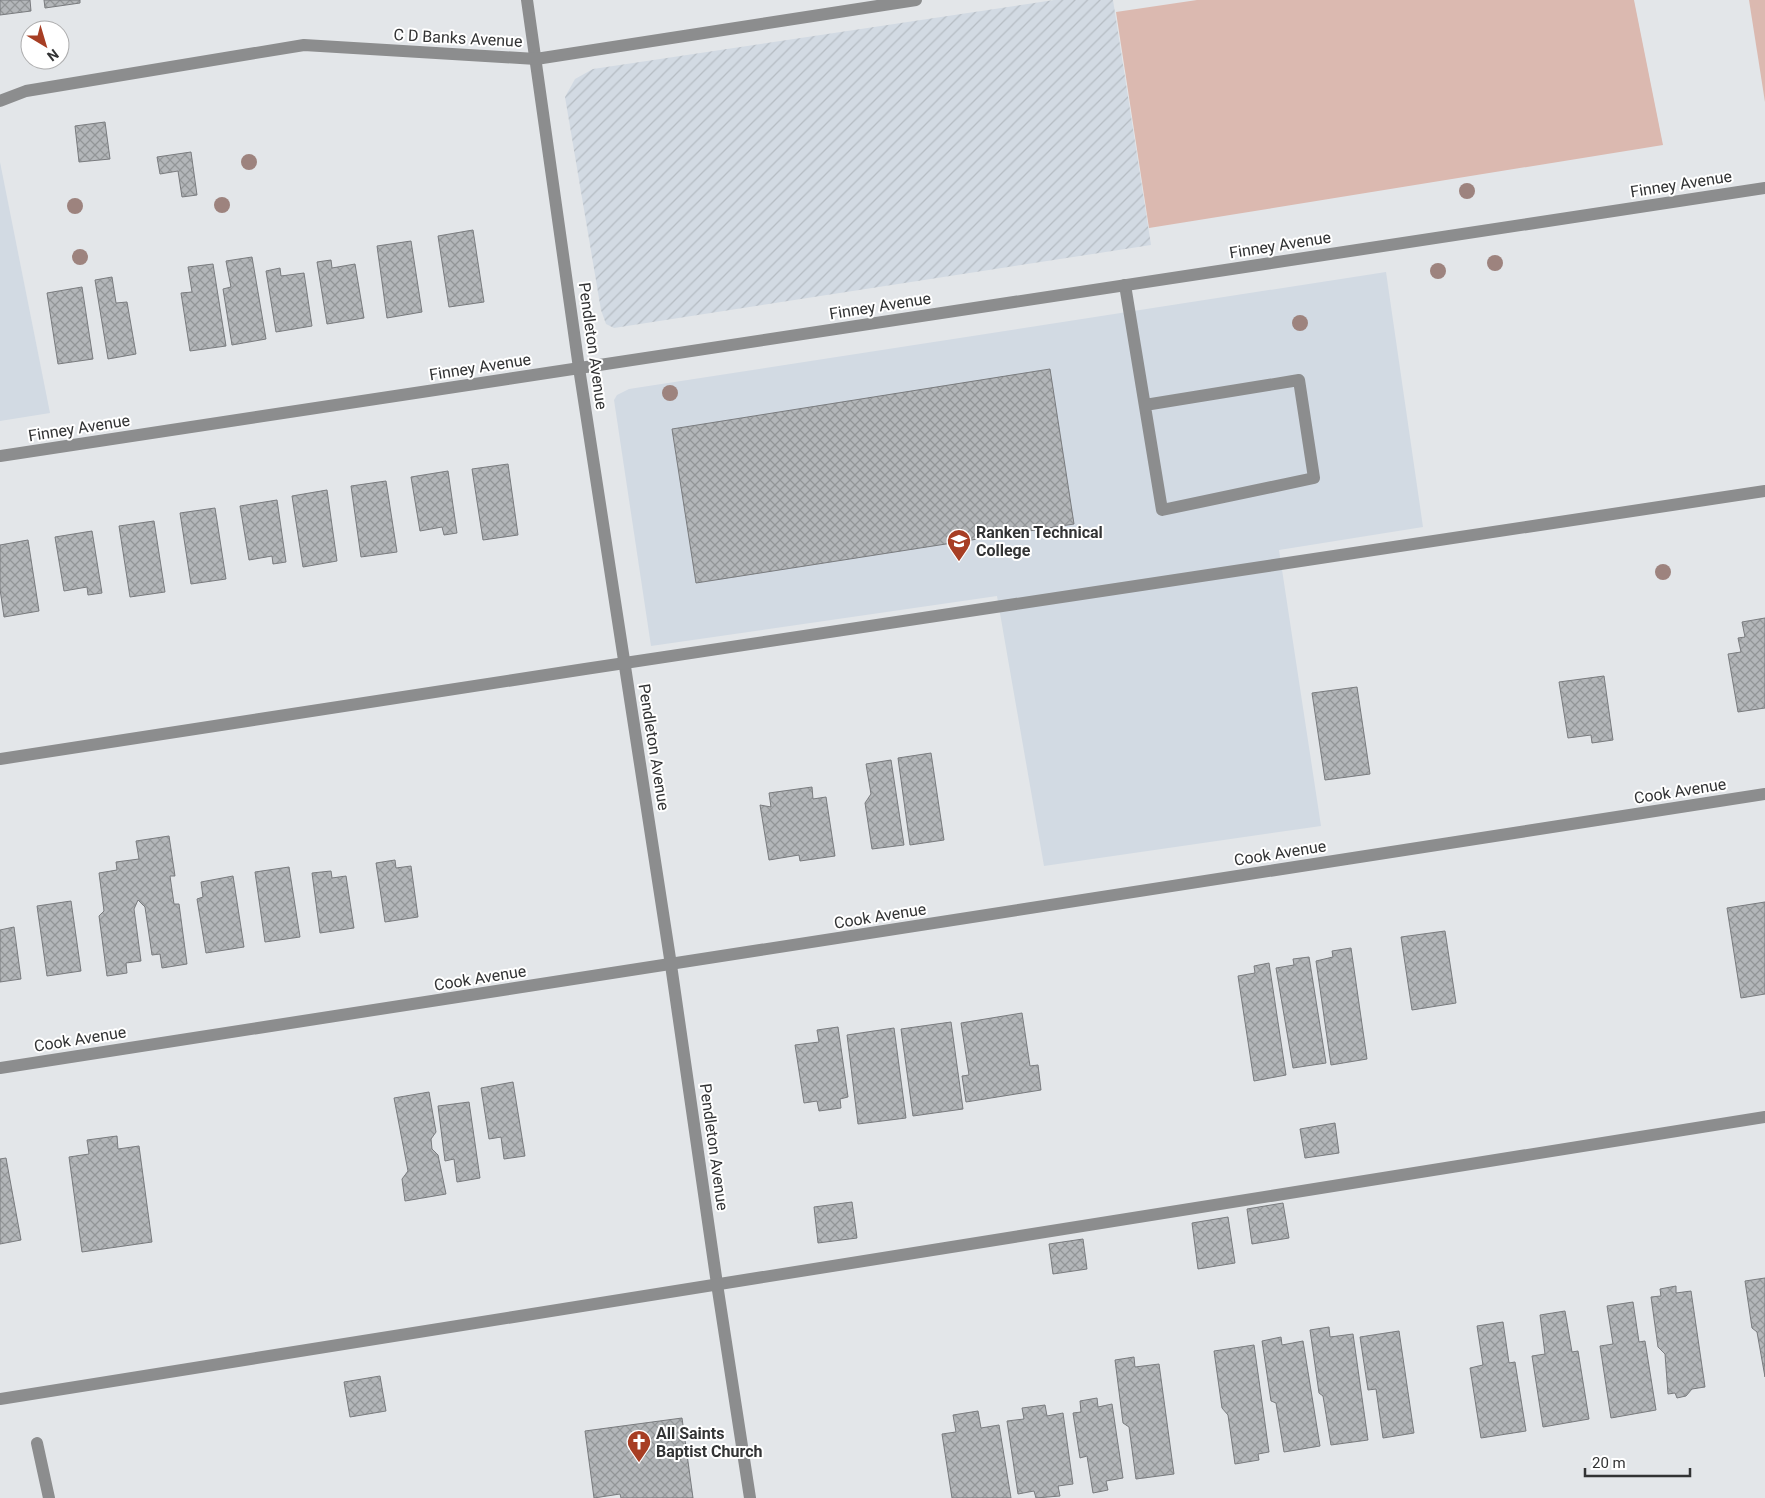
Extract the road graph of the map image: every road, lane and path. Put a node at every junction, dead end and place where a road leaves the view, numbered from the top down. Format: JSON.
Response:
{"nodes":[{"id":1,"x":526,"y":0,"type":"edge"},
{"id":2,"x":916,"y":0,"type":"edge"},
{"id":3,"x":536,"y":59,"type":"junction"},
{"id":4,"x":0,"y":101,"type":"edge"},
{"id":5,"x":1765,"y":188,"type":"edge"},
{"id":6,"x":1125,"y":285,"type":"junction"},
{"id":7,"x":579,"y":368,"type":"junction"},
{"id":8,"x":1145,"y":405,"type":"junction"},
{"id":9,"x":0,"y":456,"type":"edge"},
{"id":10,"x":1765,"y":491,"type":"edge"},
{"id":11,"x":625,"y":662,"type":"junction"},
{"id":12,"x":0,"y":759,"type":"edge"},
{"id":13,"x":1765,"y":794,"type":"edge"},
{"id":14,"x":671,"y":965,"type":"junction"},
{"id":15,"x":0,"y":1068,"type":"edge"},
{"id":16,"x":1765,"y":1117,"type":"edge"},
{"id":17,"x":717,"y":1284,"type":"junction"},
{"id":18,"x":0,"y":1399,"type":"edge"},
{"id":19,"x":37,"y":1443,"type":"dead end"},
{"id":20,"x":48,"y":1498,"type":"edge"},
{"id":21,"x":750,"y":1498,"type":"edge"}],
"edges":[{"from":1,"to":3,"type":"street","name":"Pendleton Avenue"},
{"from":2,"to":3,"type":"street","name":"C D Banks Avenue"},
{"from":3,"to":4,"type":"street","name":"C D Banks Avenue"},
{"from":3,"to":7,"type":"street","name":"Pendleton Avenue"},
{"from":5,"to":6,"type":"street","name":"Finney Avenue"},
{"from":6,"to":7,"type":"street","name":"Finney Avenue"},
{"from":6,"to":8,"type":"street"},
{"from":7,"to":9,"type":"street","name":"Finney Avenue"},
{"from":7,"to":11,"type":"street","name":"Pendleton Avenue"},
{"from":8,"to":8,"type":"street"},
{"from":10,"to":11,"type":"street"},
{"from":11,"to":12,"type":"street"},
{"from":11,"to":14,"type":"street","name":"Pendleton Avenue"},
{"from":13,"to":14,"type":"street","name":"Cook Avenue"},
{"from":14,"to":15,"type":"street","name":"Cook Avenue"},
{"from":14,"to":17,"type":"street","name":"Pendleton Avenue"},
{"from":16,"to":17,"type":"street"},
{"from":17,"to":18,"type":"street"},
{"from":17,"to":21,"type":"street","name":"Pendleton Avenue"},
{"from":19,"to":20,"type":"street"}]}
